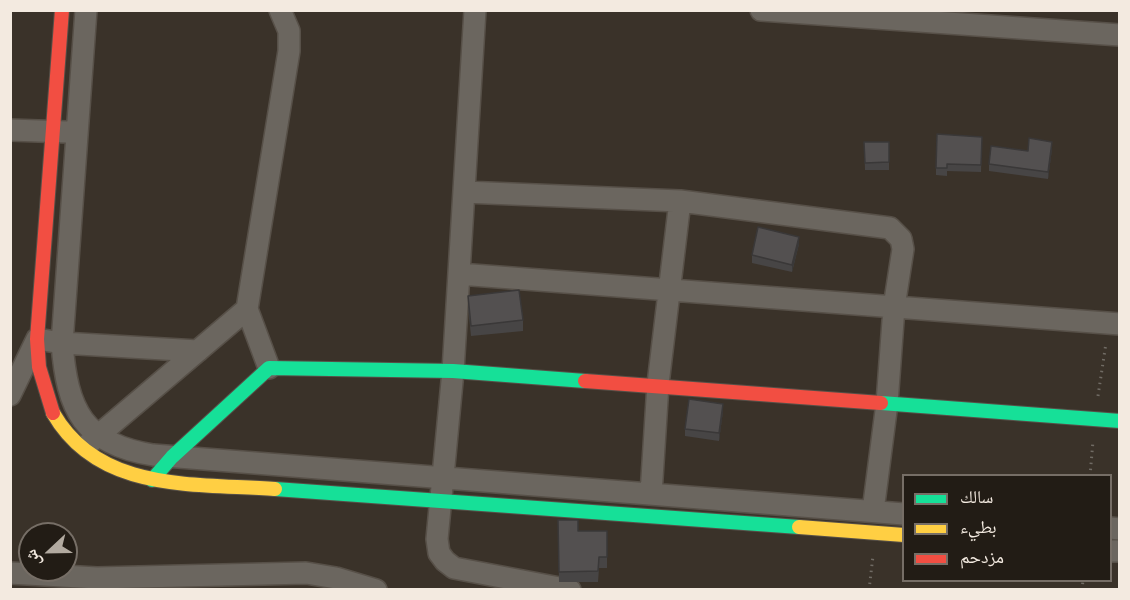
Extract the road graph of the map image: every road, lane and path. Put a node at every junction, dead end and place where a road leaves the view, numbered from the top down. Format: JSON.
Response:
{"nodes":[{"id":1,"x":62,"y":10,"type":"edge"},
{"id":2,"x":86,"y":10,"type":"edge"},
{"id":3,"x":280,"y":10,"type":"edge"},
{"id":4,"x":475,"y":10,"type":"edge"},
{"id":5,"x":761,"y":10,"type":"edge"},
{"id":6,"x":898,"y":15,"type":"edge"},
{"id":7,"x":1119,"y":35,"type":"edge"},
{"id":8,"x":10,"y":130,"type":"edge"},
{"id":9,"x":53,"y":132,"type":"junction"},
{"id":10,"x":77,"y":133,"type":"junction"},
{"id":11,"x":464,"y":192,"type":"junction"},
{"id":12,"x":680,"y":201,"type":"junction"},
{"id":13,"x":459,"y":274,"type":"junction"},
{"id":14,"x":670,"y":291,"type":"junction"},
{"id":15,"x":894,"y":307,"type":"junction"},
{"id":16,"x":247,"y":309,"type":"junction"},
{"id":17,"x":1119,"y":324,"type":"edge"},
{"id":18,"x":37,"y":339,"type":"junction"},
{"id":19,"x":62,"y":343,"type":"junction"},
{"id":20,"x":198,"y":351,"type":"junction"},
{"id":21,"x":269,"y":368,"type":"junction"},
{"id":22,"x":453,"y":371,"type":"junction"},
{"id":23,"x":658,"y":384,"type":"junction"},
{"id":24,"x":10,"y":395,"type":"edge"},
{"id":25,"x":887,"y":402,"type":"junction"},
{"id":26,"x":1119,"y":421,"type":"edge"},
{"id":27,"x":89,"y":443,"type":"junction"},
{"id":28,"x":172,"y":457,"type":"junction"},
{"id":29,"x":152,"y":480,"type":"junction"},
{"id":30,"x":441,"y":490,"type":"junction"},
{"id":31,"x":651,"y":494,"type":"junction"},
{"id":32,"x":873,"y":511,"type":"junction"},
{"id":33,"x":902,"y":514,"type":"edge"},
{"id":34,"x":875,"y":533,"type":"junction"},
{"id":35,"x":902,"y":535,"type":"edge"},
{"id":36,"x":10,"y":573,"type":"edge"},
{"id":37,"x":307,"y":581,"type":"edge"},
{"id":38,"x":370,"y":589,"type":"edge"},
{"id":39,"x":570,"y":590,"type":"edge"},
{"id":40,"x":869,"y":590,"type":"edge"}],
"edges":[{"from":1,"to":9,"type":"street"},
{"from":2,"to":10,"type":"street"},
{"from":3,"to":16,"type":"street"},
{"from":4,"to":11,"type":"street"},
{"from":5,"to":6,"type":"street"},
{"from":6,"to":7,"type":"street"},
{"from":8,"to":9,"type":"street"},
{"from":9,"to":10,"type":"street"},
{"from":9,"to":18,"type":"street"},
{"from":10,"to":19,"type":"street"},
{"from":11,"to":12,"type":"street"},
{"from":11,"to":13,"type":"street"},
{"from":12,"to":14,"type":"street"},
{"from":12,"to":15,"type":"street"},
{"from":13,"to":14,"type":"street"},
{"from":13,"to":22,"type":"street"},
{"from":14,"to":15,"type":"street"},
{"from":14,"to":23,"type":"street"},
{"from":15,"to":17,"type":"street"},
{"from":15,"to":25,"type":"street"},
{"from":16,"to":20,"type":"street"},
{"from":16,"to":21,"type":"street"},
{"from":18,"to":19,"type":"street"},
{"from":18,"to":24,"type":"street"},
{"from":18,"to":27,"type":"street"},
{"from":19,"to":20,"type":"street"},
{"from":19,"to":27,"type":"street"},
{"from":20,"to":27,"type":"street"},
{"from":21,"to":22,"type":"street"},
{"from":21,"to":28,"type":"street"},
{"from":22,"to":23,"type":"street"},
{"from":22,"to":30,"type":"street"},
{"from":23,"to":25,"type":"street"},
{"from":23,"to":31,"type":"street"},
{"from":25,"to":26,"type":"street"},
{"from":25,"to":32,"type":"street"},
{"from":27,"to":28,"type":"street"},
{"from":27,"to":29,"type":"street"},
{"from":28,"to":29,"type":"street"},
{"from":28,"to":30,"type":"street"},
{"from":29,"to":30,"type":"street"},
{"from":30,"to":31,"type":"street"},
{"from":30,"to":34,"type":"street"},
{"from":30,"to":39,"type":"street"},
{"from":31,"to":32,"type":"street"},
{"from":32,"to":33,"type":"street"},
{"from":34,"to":35,"type":"street"},
{"from":34,"to":40,"type":"path"},
{"from":36,"to":37,"type":"street"},
{"from":37,"to":38,"type":"street"}]}
